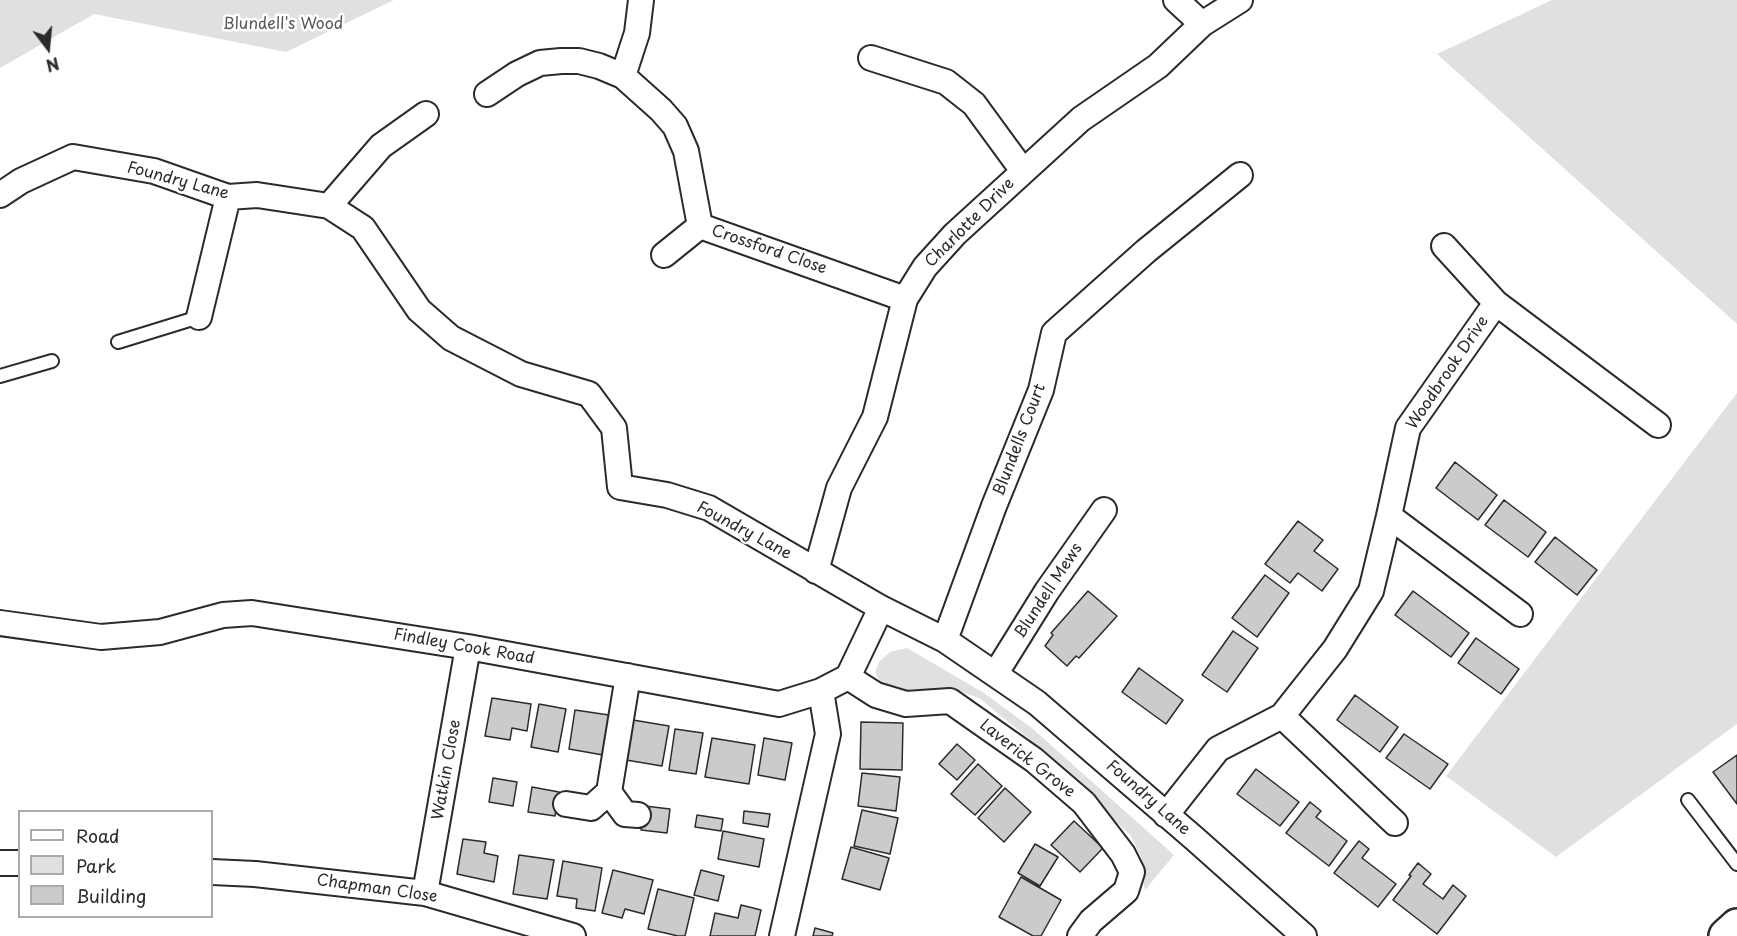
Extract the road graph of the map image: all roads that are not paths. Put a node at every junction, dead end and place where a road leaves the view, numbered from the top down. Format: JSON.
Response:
{"nodes":[{"id":1,"x":641,"y":0,"type":"edge"},
{"id":2,"x":1176,"y":0,"type":"edge"},
{"id":3,"x":1240,"y":0,"type":"edge"},
{"id":4,"x":1202,"y":24,"type":"junction"},
{"id":5,"x":871,"y":58,"type":"dead end"},
{"id":6,"x":623,"y":76,"type":"junction"},
{"id":7,"x":487,"y":94,"type":"dead end"},
{"id":8,"x":426,"y":114,"type":"dead end"},
{"id":9,"x":1023,"y":171,"type":"junction"},
{"id":10,"x":1240,"y":175,"type":"dead end"},
{"id":11,"x":0,"y":195,"type":"edge"},
{"id":12,"x":228,"y":197,"type":"junction"},
{"id":13,"x":329,"y":206,"type":"junction"},
{"id":14,"x":700,"y":226,"type":"junction"},
{"id":15,"x":1444,"y":246,"type":"dead end"},
{"id":16,"x":664,"y":255,"type":"dead end"},
{"id":17,"x":905,"y":299,"type":"junction"},
{"id":18,"x":1496,"y":303,"type":"junction"},
{"id":19,"x":199,"y":317,"type":"joint"},
{"id":20,"x":118,"y":342,"type":"dead end"},
{"id":21,"x":52,"y":361,"type":"dead end"},
{"id":22,"x":0,"y":376,"type":"edge"},
{"id":23,"x":1658,"y":425,"type":"dead end"},
{"id":24,"x":1104,"y":510,"type":"dead end"},
{"id":25,"x":1389,"y":516,"type":"junction"},
{"id":26,"x":816,"y":571,"type":"junction"},
{"id":27,"x":881,"y":609,"type":"junction"},
{"id":28,"x":1520,"y":614,"type":"dead end"},
{"id":29,"x":0,"y":625,"type":"edge"},
{"id":30,"x":945,"y":640,"type":"junction"},
{"id":31,"x":468,"y":647,"type":"junction"},
{"id":32,"x":996,"y":674,"type":"junction"},
{"id":33,"x":628,"y":676,"type":"junction"},
{"id":34,"x":848,"y":677,"type":"junction"},
{"id":35,"x":821,"y":691,"type":"junction"},
{"id":36,"x":1282,"y":716,"type":"junction"},
{"id":37,"x":609,"y":792,"type":"junction"},
{"id":38,"x":1688,"y":800,"type":"dead end"},
{"id":39,"x":566,"y":804,"type":"dead end"},
{"id":40,"x":638,"y":815,"type":"dead end"},
{"id":41,"x":1166,"y":815,"type":"junction"},
{"id":42,"x":1395,"y":823,"type":"dead end"},
{"id":43,"x":0,"y":863,"type":"edge"},
{"id":44,"x":18,"y":863,"type":"edge"},
{"id":45,"x":1737,"y":864,"type":"edge"},
{"id":46,"x":213,"y":872,"type":"edge"},
{"id":47,"x":425,"y":893,"type":"junction"},
{"id":48,"x":1737,"y":926,"type":"edge"},
{"id":49,"x":573,"y":936,"type":"edge"},
{"id":50,"x":782,"y":936,"type":"edge"},
{"id":51,"x":1080,"y":936,"type":"edge"},
{"id":52,"x":1304,"y":936,"type":"edge"},
{"id":53,"x":1726,"y":936,"type":"edge"}],
"edges":[{"from":1,"to":6,"type":"street"},
{"from":2,"to":4,"type":"street"},
{"from":3,"to":4,"type":"street","name":"Charlotte Drive"},
{"from":4,"to":9,"type":"street","name":"Charlotte Drive"},
{"from":5,"to":9,"type":"street"},
{"from":6,"to":7,"type":"street","name":"Crossford Close"},
{"from":6,"to":14,"type":"street","name":"Crossford Close"},
{"from":8,"to":13,"type":"street"},
{"from":9,"to":17,"type":"street","name":"Charlotte Drive"},
{"from":10,"to":30,"type":"street","name":"Blundells Court"},
{"from":11,"to":12,"type":"street","name":"Foundry Lane"},
{"from":12,"to":13,"type":"street","name":"Foundry Lane"},
{"from":12,"to":19,"type":"street"},
{"from":13,"to":26,"type":"street","name":"Foundry Lane"},
{"from":14,"to":16,"type":"street"},
{"from":14,"to":17,"type":"street","name":"Crossford Close"},
{"from":15,"to":18,"type":"street","name":"Woodbrook Drive"},
{"from":17,"to":26,"type":"street","name":"Charlotte Drive"},
{"from":18,"to":23,"type":"street","name":"Woodbrook Drive"},
{"from":18,"to":25,"type":"street","name":"Woodbrook Drive"},
{"from":19,"to":20,"type":"lane"},
{"from":21,"to":22,"type":"lane"},
{"from":24,"to":32,"type":"street","name":"Blundell Mews"},
{"from":25,"to":28,"type":"street"},
{"from":25,"to":36,"type":"street","name":"Woodbrook Drive"},
{"from":26,"to":27,"type":"street","name":"Foundry Lane"},
{"from":27,"to":30,"type":"street","name":"Foundry Lane"},
{"from":27,"to":34,"type":"street"},
{"from":29,"to":31,"type":"street","name":"Findley Cook Road"},
{"from":30,"to":32,"type":"street","name":"Foundry Lane"},
{"from":31,"to":33,"type":"street","name":"Findley Cook Road"},
{"from":31,"to":47,"type":"street","name":"Watkin Close"},
{"from":32,"to":41,"type":"street","name":"Foundry Lane"},
{"from":33,"to":35,"type":"street","name":"Findley Cook Road"},
{"from":33,"to":37,"type":"street"},
{"from":34,"to":35,"type":"street","name":"Findley Cook Road"},
{"from":34,"to":51,"type":"street","name":"Laverick Grove"},
{"from":35,"to":50,"type":"street"},
{"from":36,"to":41,"type":"street","name":"Woodbrook Drive"},
{"from":36,"to":42,"type":"street"},
{"from":37,"to":39,"type":"street"},
{"from":37,"to":40,"type":"street"},
{"from":38,"to":45,"type":"lane"},
{"from":41,"to":52,"type":"street","name":"Foundry Lane"},
{"from":43,"to":44,"type":"street"},
{"from":46,"to":47,"type":"street","name":"Chapman Close"},
{"from":47,"to":49,"type":"street","name":"Chapman Close"},
{"from":48,"to":53,"type":"main road"}]}
